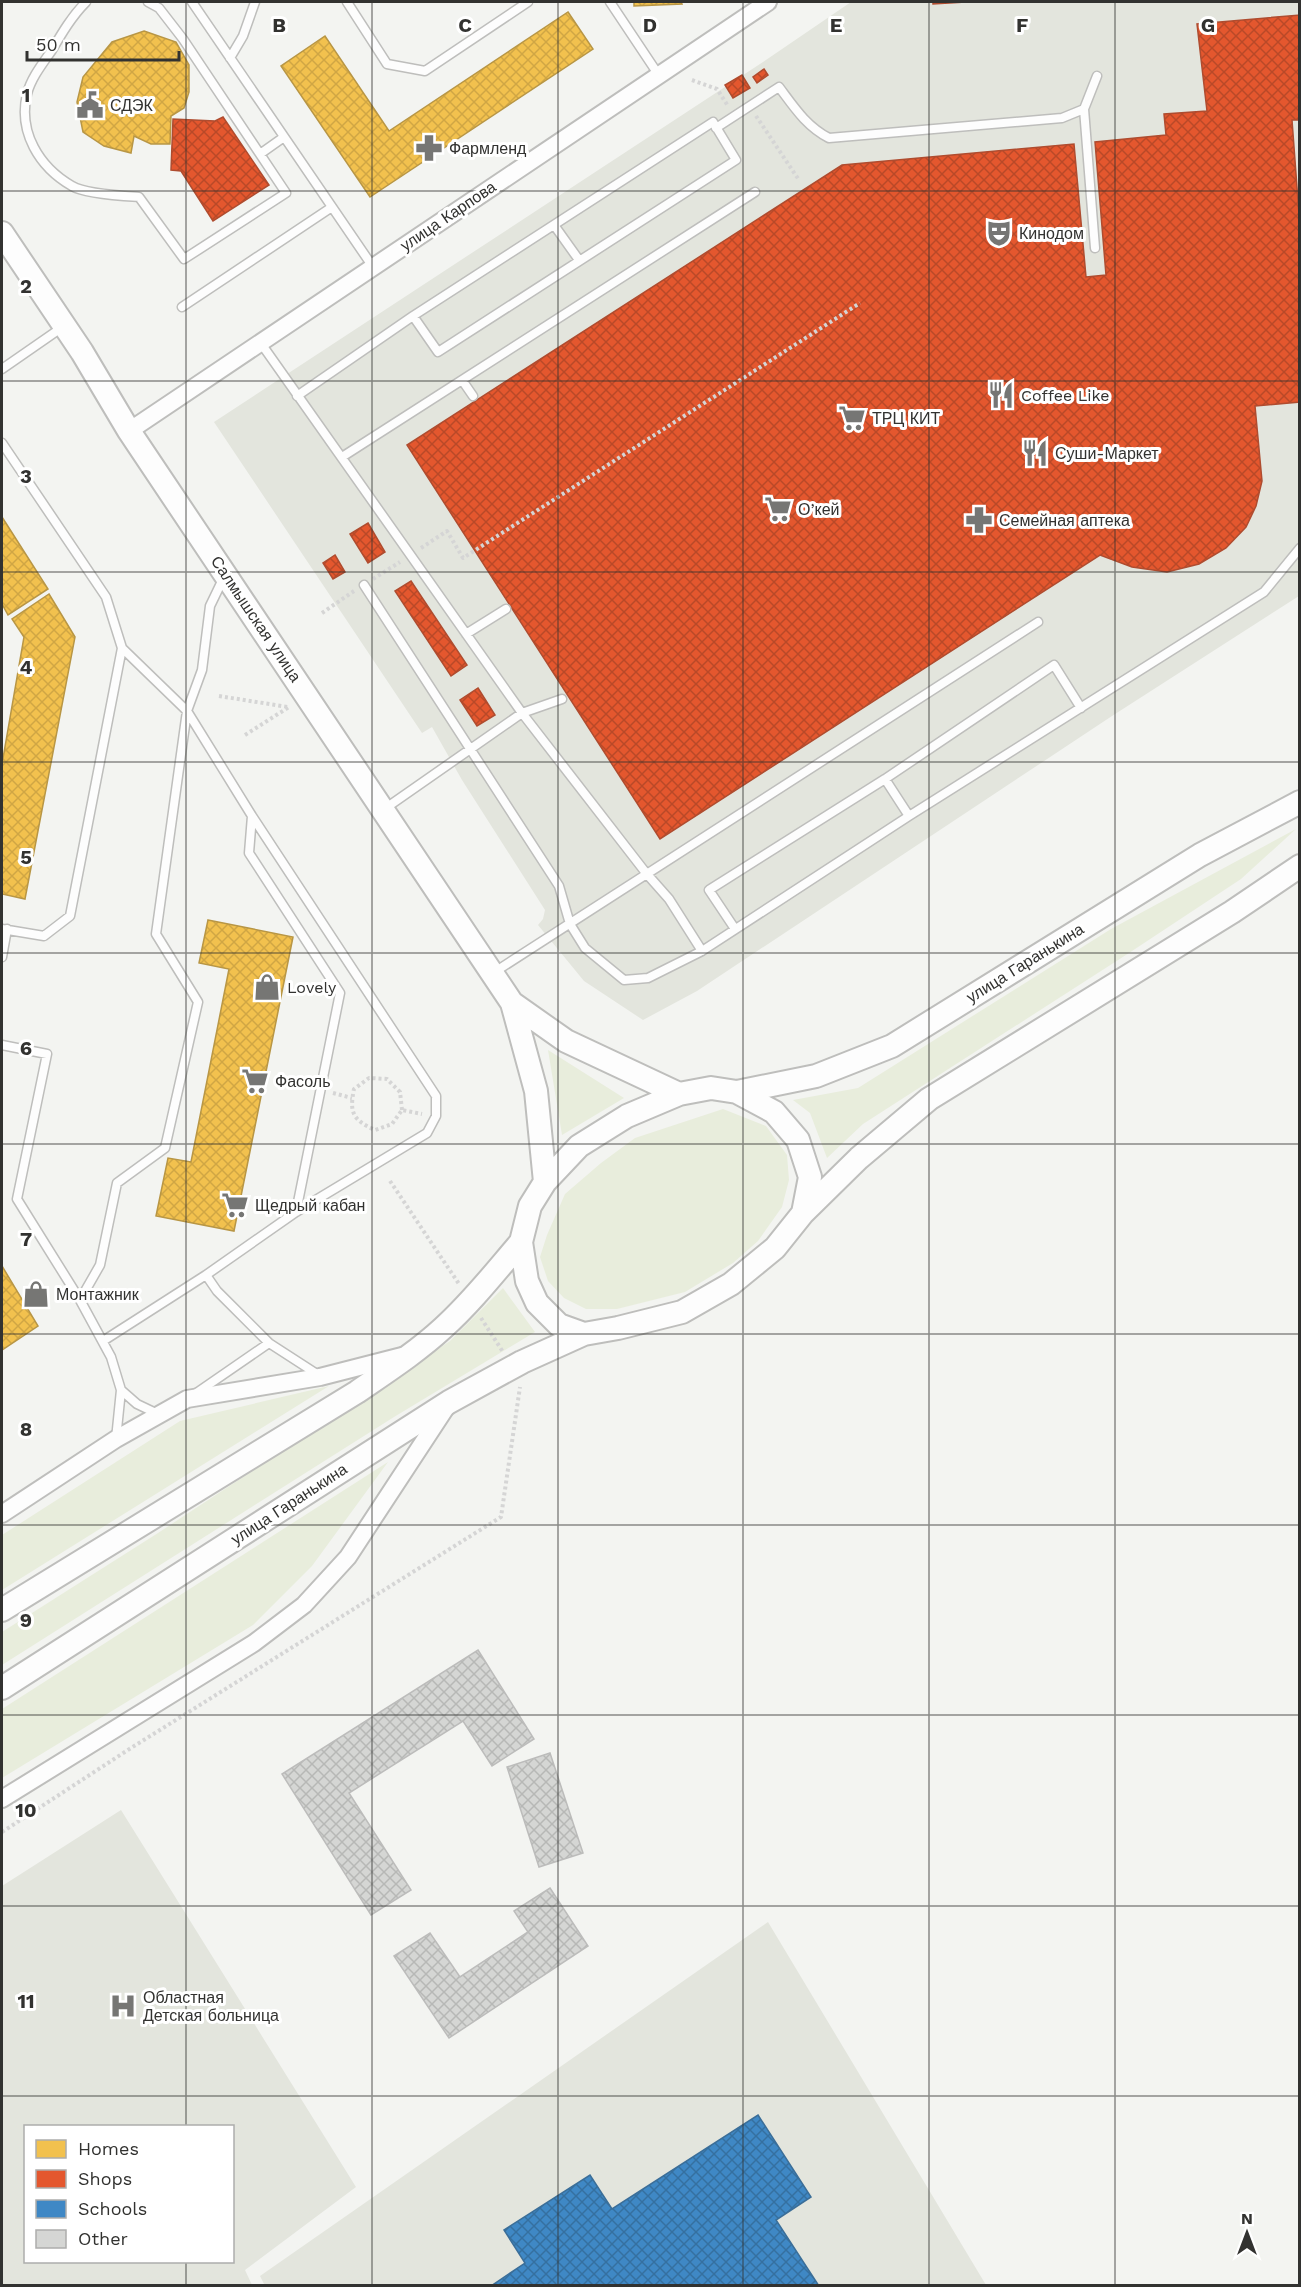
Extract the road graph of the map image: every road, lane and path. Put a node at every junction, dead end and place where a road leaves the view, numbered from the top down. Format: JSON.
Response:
{"nodes":[{"id":1,"x":86,"y":2,"type":"edge"},
{"id":2,"x":148,"y":2,"type":"edge"},
{"id":3,"x":192,"y":2,"type":"edge"},
{"id":4,"x":255,"y":2,"type":"edge"},
{"id":5,"x":347,"y":2,"type":"edge"},
{"id":6,"x":528,"y":2,"type":"edge"},
{"id":7,"x":610,"y":2,"type":"edge"},
{"id":8,"x":768,"y":2,"type":"edge"},
{"id":9,"x":230,"y":58,"type":"junction"},
{"id":10,"x":658,"y":74,"type":"junction"},
{"id":11,"x":1097,"y":76,"type":"dead end"},
{"id":12,"x":693,"y":80,"type":"dead end"},
{"id":13,"x":750,"y":106,"type":"junction"},
{"id":14,"x":1083,"y":109,"type":"junction"},
{"id":15,"x":735,"y":116,"type":"junction"},
{"id":16,"x":716,"y":128,"type":"junction"},
{"id":17,"x":284,"y":137,"type":"junction"},
{"id":18,"x":260,"y":154,"type":"junction"},
{"id":19,"x":799,"y":180,"type":"dead end"},
{"id":20,"x":755,"y":192,"type":"dead end"},
{"id":21,"x":332,"y":207,"type":"junction"},
{"id":22,"x":554,"y":225,"type":"junction"},
{"id":23,"x":2,"y":233,"type":"edge"},
{"id":24,"x":1095,"y":248,"type":"dead end"},
{"id":25,"x":579,"y":260,"type":"junction"},
{"id":26,"x":374,"y":267,"type":"junction"},
{"id":27,"x":860,"y":303,"type":"dead end"},
{"id":28,"x":182,"y":308,"type":"dead end"},
{"id":29,"x":413,"y":316,"type":"junction"},
{"id":30,"x":64,"y":326,"type":"junction"},
{"id":31,"x":260,"y":342,"type":"junction"},
{"id":32,"x":2,"y":369,"type":"edge"},
{"id":33,"x":462,"y":380,"type":"junction"},
{"id":34,"x":297,"y":396,"type":"junction"},
{"id":35,"x":473,"y":396,"type":"dead end"},
{"id":36,"x":129,"y":431,"type":"junction"},
{"id":37,"x":2,"y":443,"type":"edge"},
{"id":38,"x":342,"y":458,"type":"junction"},
{"id":39,"x":1299,"y":548,"type":"edge"},
{"id":40,"x":473,"y":551,"type":"dead end"},
{"id":41,"x":226,"y":574,"type":"junction"},
{"id":42,"x":364,"y":585,"type":"dead end"},
{"id":43,"x":345,"y":597,"type":"dead end"},
{"id":44,"x":506,"y":609,"type":"dead end"},
{"id":45,"x":322,"y":613,"type":"dead end"},
{"id":46,"x":1038,"y":622,"type":"dead end"},
{"id":47,"x":466,"y":634,"type":"junction"},
{"id":48,"x":122,"y":648,"type":"junction"},
{"id":49,"x":219,"y":696,"type":"dead end"},
{"id":50,"x":562,"y":699,"type":"dead end"},
{"id":51,"x":1081,"y":708,"type":"junction"},
{"id":52,"x":187,"y":711,"type":"junction"},
{"id":53,"x":522,"y":713,"type":"junction"},
{"id":54,"x":245,"y":735,"type":"dead end"},
{"id":55,"x":469,"y":750,"type":"junction"},
{"id":56,"x":885,"y":779,"type":"junction"},
{"id":57,"x":1299,"y":802,"type":"edge"},
{"id":58,"x":382,"y":811,"type":"junction"},
{"id":59,"x":252,"y":816,"type":"junction"},
{"id":60,"x":909,"y":816,"type":"junction"},
{"id":61,"x":1299,"y":866,"type":"edge"},
{"id":62,"x":646,"y":873,"type":"junction"},
{"id":63,"x":570,"y":924,"type":"junction"},
{"id":64,"x":4,"y":929,"type":"edge"},
{"id":65,"x":735,"y":929,"type":"junction"},
{"id":66,"x":702,"y":951,"type":"junction"},
{"id":67,"x":2,"y":957,"type":"edge"},
{"id":68,"x":493,"y":973,"type":"junction"},
{"id":69,"x":512,"y":1003,"type":"junction"},
{"id":70,"x":2,"y":1045,"type":"edge"},
{"id":71,"x":737,"y":1092,"type":"junction"},
{"id":72,"x":679,"y":1094,"type":"junction"},
{"id":73,"x":402,"y":1110,"type":"junction"},
{"id":74,"x":436,"y":1116,"type":"junction"},
{"id":75,"x":544,"y":1182,"type":"junction"},
{"id":76,"x":296,"y":1212,"type":"junction"},
{"id":77,"x":803,"y":1213,"type":"junction"},
{"id":78,"x":521,"y":1242,"type":"junction"},
{"id":79,"x":206,"y":1275,"type":"junction"},
{"id":80,"x":80,"y":1300,"type":"junction"},
{"id":81,"x":584,"y":1334,"type":"junction"},
{"id":82,"x":103,"y":1341,"type":"junction"},
{"id":83,"x":268,"y":1342,"type":"junction"},
{"id":84,"x":412,"y":1353,"type":"junction"},
{"id":85,"x":320,"y":1377,"type":"junction"},
{"id":86,"x":121,"y":1390,"type":"junction"},
{"id":87,"x":187,"y":1400,"type":"junction"},
{"id":88,"x":449,"y":1402,"type":"junction"},
{"id":89,"x":158,"y":1414,"type":"junction"},
{"id":90,"x":116,"y":1439,"type":"junction"},
{"id":91,"x":2,"y":1514,"type":"edge"},
{"id":92,"x":2,"y":1610,"type":"edge"},
{"id":93,"x":2,"y":1688,"type":"edge"},
{"id":94,"x":131,"y":1748,"type":"dead end"},
{"id":95,"x":2,"y":1799,"type":"edge"},
{"id":96,"x":2,"y":1832,"type":"edge"}],
"edges":[{"from":1,"to":18,"type":"lane"},
{"from":2,"to":18,"type":"lane"},
{"from":3,"to":9,"type":"lane"},
{"from":4,"to":9,"type":"lane"},
{"from":5,"to":6,"type":"lane"},
{"from":7,"to":10,"type":"lane"},
{"from":8,"to":10,"type":"street","name":"улица Карпова"},
{"from":9,"to":17,"type":"lane"},
{"from":10,"to":26,"type":"street","name":"улица Карпова"},
{"from":11,"to":14,"type":"lane"},
{"from":12,"to":15,"type":"path"},
{"from":13,"to":14,"type":"lane"},
{"from":13,"to":15,"type":"lane"},
{"from":13,"to":19,"type":"path"},
{"from":14,"to":24,"type":"lane"},
{"from":15,"to":16,"type":"lane"},
{"from":16,"to":22,"type":"lane"},
{"from":16,"to":25,"type":"lane"},
{"from":17,"to":18,"type":"lane"},
{"from":17,"to":21,"type":"lane"},
{"from":20,"to":33,"type":"lane"},
{"from":21,"to":26,"type":"lane"},
{"from":21,"to":28,"type":"lane"},
{"from":22,"to":25,"type":"lane"},
{"from":22,"to":29,"type":"lane"},
{"from":23,"to":30,"type":"main road","name":"Салмышская улица"},
{"from":25,"to":29,"type":"lane"},
{"from":26,"to":31,"type":"street","name":"улица Карпова"},
{"from":27,"to":40,"type":"path"},
{"from":29,"to":34,"type":"lane"},
{"from":30,"to":32,"type":"lane"},
{"from":30,"to":36,"type":"main road","name":"Салмышская улица"},
{"from":31,"to":34,"type":"lane"},
{"from":31,"to":36,"type":"street","name":"улица Карпова"},
{"from":33,"to":35,"type":"lane"},
{"from":33,"to":38,"type":"lane"},
{"from":34,"to":38,"type":"lane"},
{"from":36,"to":41,"type":"main road","name":"Салмышская улица"},
{"from":37,"to":48,"type":"lane"},
{"from":38,"to":47,"type":"lane"},
{"from":39,"to":51,"type":"lane"},
{"from":41,"to":52,"type":"lane"},
{"from":41,"to":58,"type":"main road","name":"Салмышская улица"},
{"from":42,"to":55,"type":"lane"},
{"from":43,"to":45,"type":"path"},
{"from":44,"to":47,"type":"lane"},
{"from":46,"to":62,"type":"lane"},
{"from":47,"to":53,"type":"lane"},
{"from":48,"to":52,"type":"lane"},
{"from":48,"to":64,"type":"lane"},
{"from":49,"to":54,"type":"path"},
{"from":50,"to":53,"type":"lane"},
{"from":51,"to":56,"type":"lane"},
{"from":51,"to":60,"type":"lane"},
{"from":52,"to":59,"type":"lane"},
{"from":52,"to":80,"type":"lane"},
{"from":53,"to":55,"type":"lane"},
{"from":53,"to":62,"type":"lane"},
{"from":55,"to":58,"type":"lane"},
{"from":55,"to":63,"type":"lane"},
{"from":56,"to":60,"type":"lane"},
{"from":56,"to":65,"type":"lane"},
{"from":57,"to":71,"type":"main road","name":"улица Гаранькина"},
{"from":58,"to":68,"type":"main road","name":"Салмышская улица"},
{"from":59,"to":74,"type":"lane"},
{"from":59,"to":76,"type":"lane"},
{"from":60,"to":65,"type":"lane"},
{"from":61,"to":77,"type":"main road"},
{"from":62,"to":63,"type":"lane"},
{"from":62,"to":66,"type":"lane"},
{"from":63,"to":66,"type":"lane"},
{"from":63,"to":68,"type":"lane"},
{"from":64,"to":67,"type":"lane"},
{"from":65,"to":66,"type":"lane"},
{"from":68,"to":69,"type":"main road","name":"Салмышская улица"},
{"from":69,"to":72,"type":"main road","name":"Салмышская улица"},
{"from":69,"to":75,"type":"main road","name":"Салмышская улица"},
{"from":70,"to":80,"type":"lane"},
{"from":71,"to":72,"type":"main road"},
{"from":71,"to":77,"type":"main road"},
{"from":72,"to":75,"type":"main road"},
{"from":73,"to":73,"type":"path"},
{"from":73,"to":74,"type":"path"},
{"from":74,"to":76,"type":"lane"},
{"from":75,"to":78,"type":"main road"},
{"from":76,"to":79,"type":"lane"},
{"from":77,"to":81,"type":"main road","name":"улица Гаранькина"},
{"from":78,"to":81,"type":"main road"},
{"from":78,"to":84,"type":"main road"},
{"from":79,"to":82,"type":"lane"},
{"from":79,"to":83,"type":"lane"},
{"from":80,"to":82,"type":"lane"},
{"from":81,"to":88,"type":"main road","name":"улица Гаранькина"},
{"from":82,"to":86,"type":"lane"},
{"from":83,"to":85,"type":"lane"},
{"from":83,"to":87,"type":"lane"},
{"from":84,"to":85,"type":"street"},
{"from":84,"to":92,"type":"main road"},
{"from":85,"to":87,"type":"street"},
{"from":86,"to":89,"type":"lane"},
{"from":86,"to":90,"type":"lane"},
{"from":87,"to":89,"type":"street"},
{"from":88,"to":93,"type":"main road","name":"улица Гаранькина"},
{"from":88,"to":95,"type":"street"},
{"from":89,"to":90,"type":"street"},
{"from":90,"to":91,"type":"street"},
{"from":94,"to":96,"type":"path"}]}
